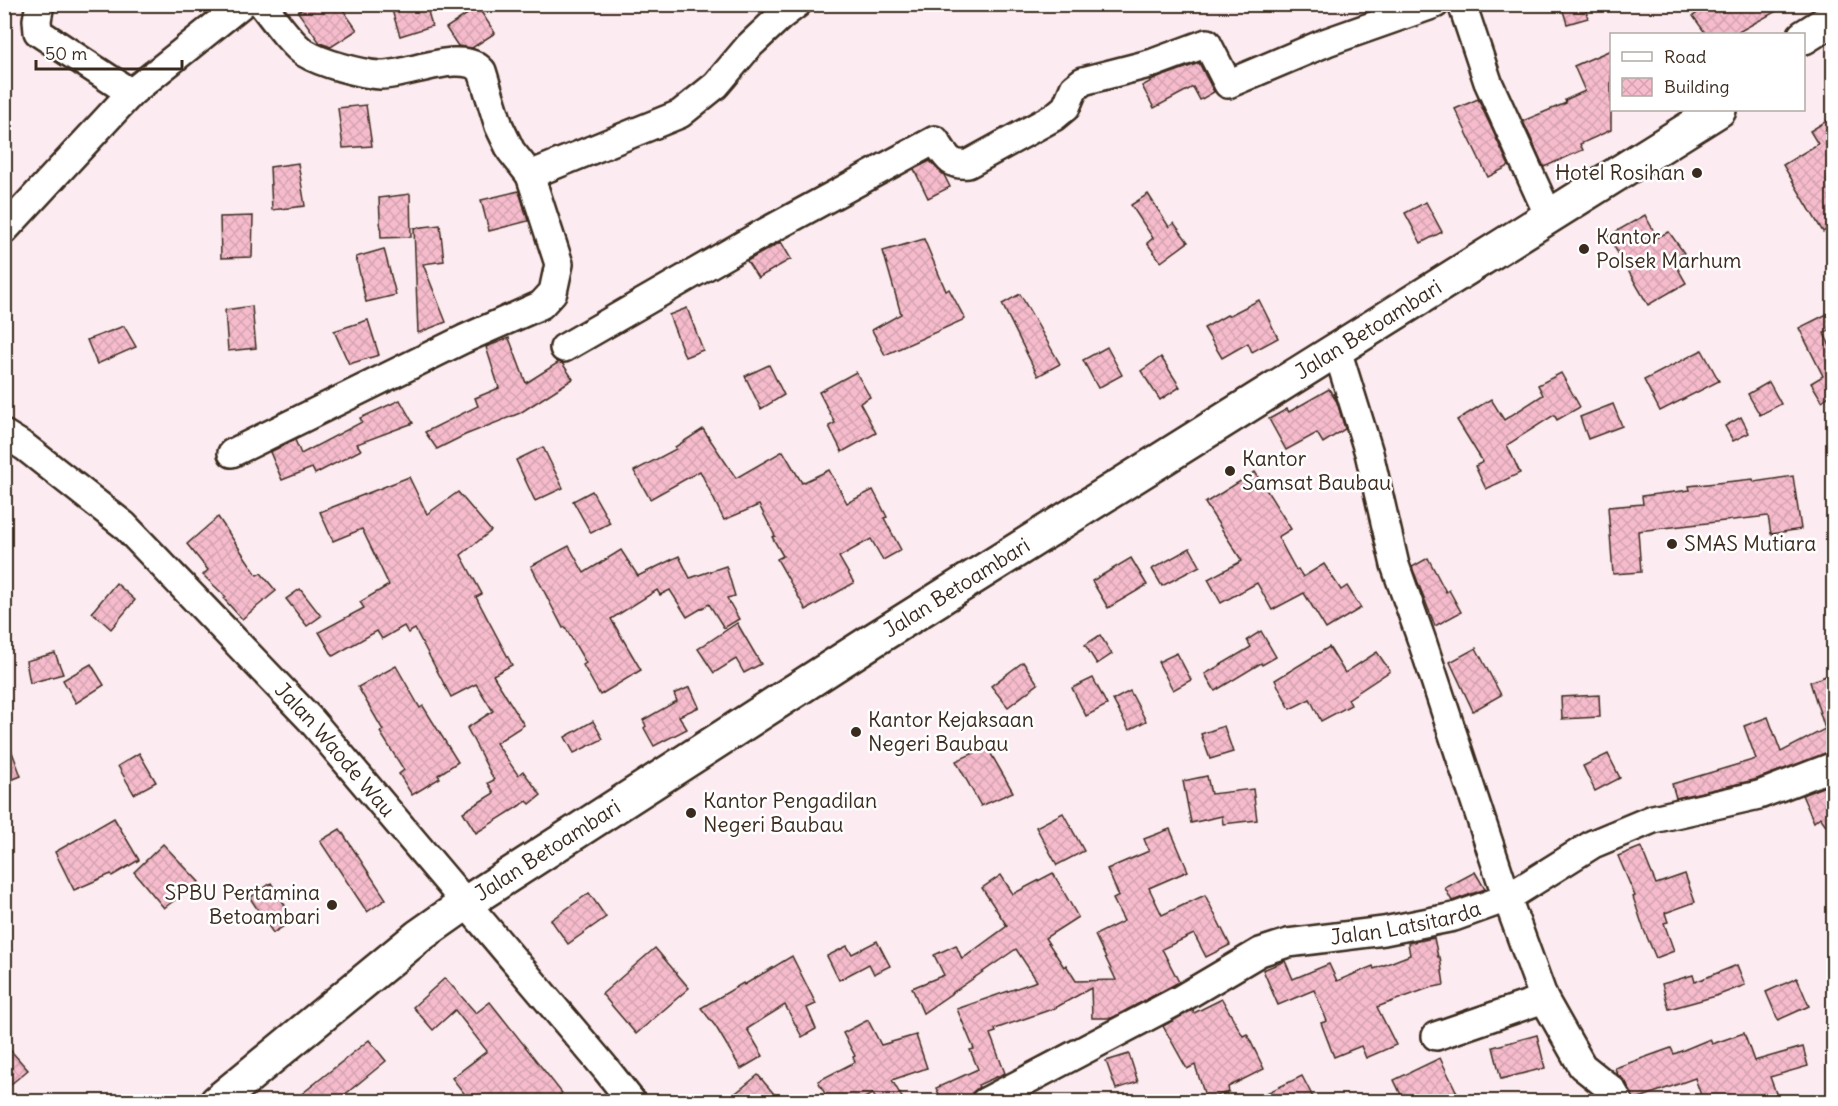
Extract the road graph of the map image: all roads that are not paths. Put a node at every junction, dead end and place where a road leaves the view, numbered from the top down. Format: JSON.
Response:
{"nodes":[{"id":1,"x":40,"y":4,"type":"edge"},
{"id":2,"x":242,"y":4,"type":"edge"},
{"id":3,"x":262,"y":4,"type":"edge"},
{"id":4,"x":797,"y":4,"type":"edge"},
{"id":5,"x":1435,"y":4,"type":"edge"},
{"id":6,"x":1462,"y":4,"type":"edge"},
{"id":7,"x":1833,"y":18,"type":"edge"},
{"id":8,"x":1805,"y":36,"type":"edge"},
{"id":9,"x":1833,"y":37,"type":"edge"},
{"id":10,"x":1805,"y":55,"type":"edge"},
{"id":11,"x":131,"y":93,"type":"junction"},
{"id":12,"x":1688,"y":111,"type":"edge"},
{"id":13,"x":1717,"y":111,"type":"edge"},
{"id":14,"x":530,"y":175,"type":"junction"},
{"id":15,"x":1543,"y":203,"type":"junction"},
{"id":16,"x":4,"y":230,"type":"edge"},
{"id":17,"x":564,"y":348,"type":"dead end"},
{"id":18,"x":1337,"y":350,"type":"junction"},
{"id":19,"x":4,"y":434,"type":"edge"},
{"id":20,"x":232,"y":453,"type":"dead end"},
{"id":21,"x":1100,"y":489,"type":"junction"},
{"id":22,"x":1833,"y":766,"type":"edge"},
{"id":23,"x":460,"y":896,"type":"junction"},
{"id":24,"x":1507,"y":898,"type":"junction"},
{"id":25,"x":1544,"y":999,"type":"junction"},
{"id":26,"x":1436,"y":1036,"type":"dead end"},
{"id":27,"x":192,"y":1101,"type":"edge"},
{"id":28,"x":217,"y":1101,"type":"edge"},
{"id":29,"x":632,"y":1101,"type":"edge"},
{"id":30,"x":985,"y":1101,"type":"edge"},
{"id":31,"x":1619,"y":1101,"type":"edge"}],
"edges":[{"from":1,"to":11,"type":"street"},
{"from":2,"to":11,"type":"street"},
{"from":3,"to":14,"type":"street"},
{"from":4,"to":14,"type":"street"},
{"from":5,"to":17,"type":"street"},
{"from":6,"to":15,"type":"street"},
{"from":7,"to":8,"type":"main road"},
{"from":9,"to":10,"type":"main road"},
{"from":11,"to":16,"type":"street"},
{"from":12,"to":15,"type":"main road","name":"Jalan Betoambari"},
{"from":13,"to":18,"type":"main road","name":"Jalan Betoambari"},
{"from":14,"to":20,"type":"street"},
{"from":15,"to":21,"type":"main road","name":"Jalan Betoambari"},
{"from":18,"to":21,"type":"main road","name":"Jalan Betoambari"},
{"from":18,"to":24,"type":"street"},
{"from":19,"to":23,"type":"street","name":"Jalan Waode Wau"},
{"from":21,"to":23,"type":"main road","name":"Jalan Betoambari"},
{"from":22,"to":24,"type":"street","name":"Jalan Latsitarda"},
{"from":23,"to":27,"type":"main road","name":"Jalan Betoambari"},
{"from":23,"to":28,"type":"main road","name":"Jalan Betoambari"},
{"from":23,"to":29,"type":"street","name":"Jalan Waode Wau"},
{"from":24,"to":25,"type":"street"},
{"from":24,"to":30,"type":"street","name":"Jalan Latsitarda"},
{"from":25,"to":26,"type":"street"},
{"from":25,"to":31,"type":"street"}]}
